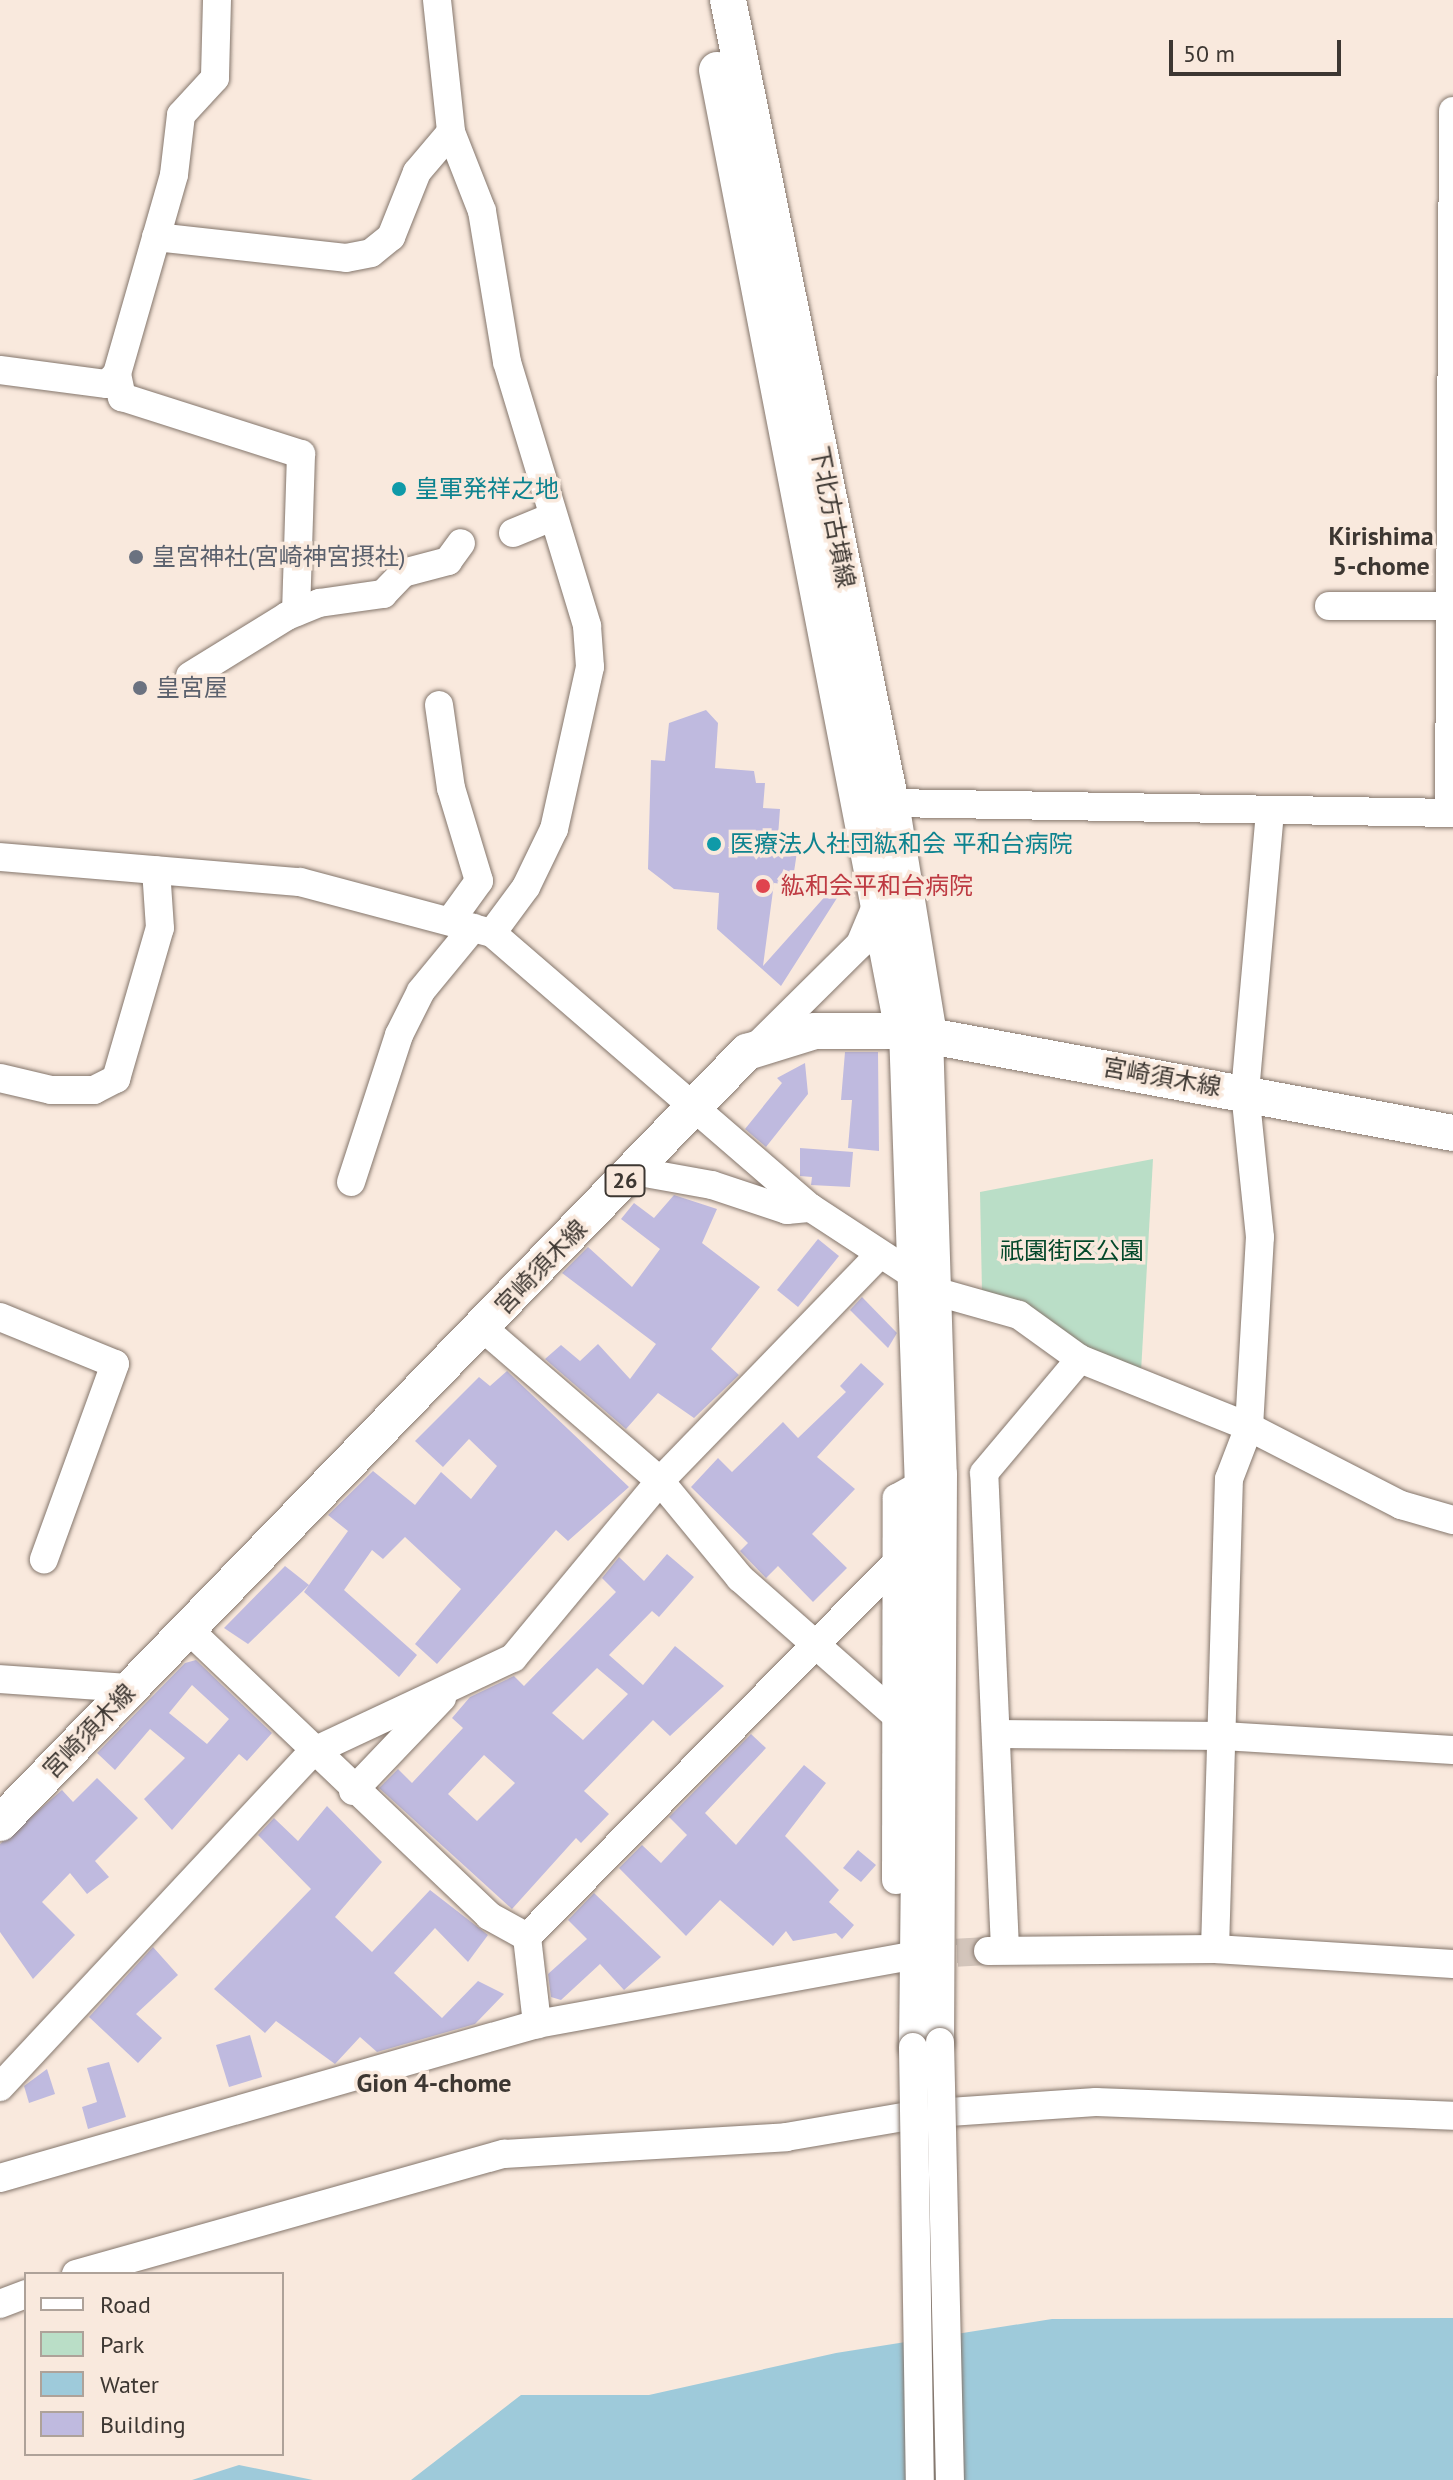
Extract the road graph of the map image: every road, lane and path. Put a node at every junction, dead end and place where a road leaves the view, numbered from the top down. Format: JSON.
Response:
{"nodes":[{"id":1,"x":217,"y":0,"type":"edge"},
{"id":2,"x":437,"y":0,"type":"edge"},
{"id":3,"x":704,"y":0,"type":"edge"},
{"id":4,"x":728,"y":0,"type":"edge"},
{"id":5,"x":1453,"y":111,"type":"edge"},
{"id":6,"x":451,"y":132,"type":"junction"},
{"id":7,"x":156,"y":237,"type":"junction"},
{"id":8,"x":0,"y":370,"type":"edge"},
{"id":9,"x":117,"y":374,"type":"junction"},
{"id":10,"x":552,"y":517,"type":"junction"},
{"id":11,"x":513,"y":533,"type":"dead end"},
{"id":12,"x":461,"y":543,"type":"dead end"},
{"id":13,"x":1329,"y":606,"type":"dead end"},
{"id":14,"x":1446,"y":606,"type":"junction"},
{"id":15,"x":296,"y":612,"type":"junction"},
{"id":16,"x":190,"y":676,"type":"dead end"},
{"id":17,"x":439,"y":705,"type":"dead end"},
{"id":18,"x":1452,"y":734,"type":"edge"},
{"id":19,"x":891,"y":803,"type":"junction"},
{"id":20,"x":1270,"y":813,"type":"junction"},
{"id":21,"x":1451,"y":813,"type":"edge"},
{"id":22,"x":0,"y":857,"type":"edge"},
{"id":23,"x":156,"y":870,"type":"junction"},
{"id":24,"x":879,"y":899,"type":"junction"},
{"id":25,"x":472,"y":927,"type":"junction"},
{"id":26,"x":916,"y":1033,"type":"junction"},
{"id":27,"x":747,"y":1052,"type":"junction"},
{"id":28,"x":0,"y":1078,"type":"edge"},
{"id":29,"x":1245,"y":1092,"type":"junction"},
{"id":30,"x":693,"y":1110,"type":"junction"},
{"id":31,"x":1453,"y":1133,"type":"edge"},
{"id":32,"x":634,"y":1171,"type":"junction"},
{"id":33,"x":351,"y":1182,"type":"dead end"},
{"id":34,"x":811,"y":1208,"type":"junction"},
{"id":35,"x":879,"y":1255,"type":"junction"},
{"id":36,"x":912,"y":1268,"type":"junction"},
{"id":37,"x":941,"y":1293,"type":"junction"},
{"id":38,"x":0,"y":1317,"type":"edge"},
{"id":39,"x":483,"y":1328,"type":"junction"},
{"id":40,"x":1080,"y":1359,"type":"junction"},
{"id":41,"x":1249,"y":1427,"type":"junction"},
{"id":42,"x":984,"y":1473,"type":"junction"},
{"id":43,"x":931,"y":1480,"type":"junction"},
{"id":44,"x":660,"y":1481,"type":"junction"},
{"id":45,"x":1453,"y":1520,"type":"edge"},
{"id":46,"x":44,"y":1559,"type":"dead end"},
{"id":47,"x":898,"y":1561,"type":"junction"},
{"id":48,"x":188,"y":1629,"type":"junction"},
{"id":49,"x":814,"y":1643,"type":"junction"},
{"id":50,"x":6,"y":1686,"type":"edge"},
{"id":51,"x":454,"y":1686,"type":"junction"},
{"id":52,"x":129,"y":1688,"type":"junction"},
{"id":53,"x":894,"y":1714,"type":"junction"},
{"id":54,"x":996,"y":1734,"type":"junction"},
{"id":55,"x":1223,"y":1736,"type":"junction"},
{"id":56,"x":1453,"y":1750,"type":"edge"},
{"id":57,"x":312,"y":1752,"type":"junction"},
{"id":58,"x":353,"y":1791,"type":"junction"},
{"id":59,"x":0,"y":1823,"type":"edge"},
{"id":60,"x":527,"y":1937,"type":"junction"},
{"id":61,"x":1215,"y":1949,"type":"junction"},
{"id":62,"x":1453,"y":1964,"type":"edge"},
{"id":63,"x":537,"y":2024,"type":"junction"},
{"id":64,"x":0,"y":2087,"type":"edge"},
{"id":65,"x":1453,"y":2116,"type":"edge"},
{"id":66,"x":4,"y":2170,"type":"edge"},
{"id":67,"x":83,"y":2272,"type":"edge"},
{"id":68,"x":24,"y":2295,"type":"edge"},
{"id":69,"x":0,"y":2304,"type":"edge"},
{"id":70,"x":920,"y":2480,"type":"edge"},
{"id":71,"x":950,"y":2480,"type":"edge"}],
"edges":[{"from":1,"to":7,"type":"street"},
{"from":2,"to":6,"type":"street"},
{"from":3,"to":24,"type":"main road","name":"下北方古墳線"},
{"from":4,"to":19,"type":"main road","name":"下北方古墳線"},
{"from":5,"to":14,"type":"street"},
{"from":6,"to":7,"type":"street"},
{"from":6,"to":10,"type":"street"},
{"from":7,"to":9,"type":"street"},
{"from":8,"to":9,"type":"street"},
{"from":9,"to":15,"type":"street"},
{"from":10,"to":11,"type":"street"},
{"from":10,"to":25,"type":"street"},
{"from":12,"to":15,"type":"street"},
{"from":13,"to":14,"type":"street"},
{"from":14,"to":18,"type":"street"},
{"from":15,"to":16,"type":"street"},
{"from":17,"to":25,"type":"street"},
{"from":18,"to":21,"type":"street"},
{"from":19,"to":20,"type":"street"},
{"from":19,"to":26,"type":"main road","name":"下北方古墳線"},
{"from":20,"to":21,"type":"street"},
{"from":20,"to":29,"type":"street"},
{"from":22,"to":23,"type":"street"},
{"from":23,"to":25,"type":"street"},
{"from":23,"to":28,"type":"street"},
{"from":24,"to":26,"type":"main road","name":"下北方古墳線"},
{"from":24,"to":27,"type":"street"},
{"from":25,"to":30,"type":"street"},
{"from":25,"to":33,"type":"street"},
{"from":26,"to":27,"type":"main road","name":"宮崎須木線","number":"26"},
{"from":26,"to":29,"type":"main road","name":"宮崎須木線","number":"26"},
{"from":26,"to":36,"type":"street"},
{"from":26,"to":37,"type":"street"},
{"from":27,"to":30,"type":"main road","name":"宮崎須木線","number":"26"},
{"from":29,"to":31,"type":"main road","name":"宮崎須木線","number":"26"},
{"from":29,"to":41,"type":"street"},
{"from":30,"to":32,"type":"main road","name":"宮崎須木線","number":"26"},
{"from":30,"to":34,"type":"street"},
{"from":32,"to":34,"type":"street"},
{"from":32,"to":39,"type":"main road","name":"宮崎須木線","number":"26"},
{"from":34,"to":35,"type":"street"},
{"from":35,"to":36,"type":"street"},
{"from":35,"to":44,"type":"street"},
{"from":36,"to":37,"type":"street"},
{"from":36,"to":43,"type":"street"},
{"from":37,"to":40,"type":"street"},
{"from":37,"to":43,"type":"street"},
{"from":38,"to":46,"type":"street"},
{"from":39,"to":44,"type":"street"},
{"from":39,"to":48,"type":"main road","name":"宮崎須木線","number":"26"},
{"from":40,"to":41,"type":"street"},
{"from":40,"to":42,"type":"street"},
{"from":41,"to":45,"type":"street"},
{"from":41,"to":55,"type":"street"},
{"from":42,"to":43,"type":"street"},
{"from":42,"to":54,"type":"street"},
{"from":43,"to":47,"type":"street"},
{"from":43,"to":70,"type":"street","bridge":true},
{"from":43,"to":71,"type":"street","bridge":true},
{"from":44,"to":49,"type":"street"},
{"from":44,"to":51,"type":"street"},
{"from":47,"to":49,"type":"street"},
{"from":47,"to":53,"type":"street"},
{"from":48,"to":52,"type":"main road","name":"宮崎須木線","number":"26"},
{"from":48,"to":57,"type":"street"},
{"from":49,"to":53,"type":"street"},
{"from":49,"to":60,"type":"street"},
{"from":50,"to":52,"type":"street"},
{"from":51,"to":57,"type":"street"},
{"from":51,"to":58,"type":"street"},
{"from":52,"to":59,"type":"main road","name":"宮崎須木線","number":"26"},
{"from":53,"to":63,"type":"street"},
{"from":54,"to":55,"type":"street"},
{"from":54,"to":61,"type":"street"},
{"from":55,"to":56,"type":"street"},
{"from":55,"to":61,"type":"street"},
{"from":57,"to":58,"type":"street"},
{"from":57,"to":64,"type":"street"},
{"from":58,"to":60,"type":"street"},
{"from":60,"to":63,"type":"street"},
{"from":61,"to":62,"type":"street"},
{"from":63,"to":66,"type":"street"},
{"from":65,"to":67,"type":"street"},
{"from":68,"to":69,"type":"street"}]}
